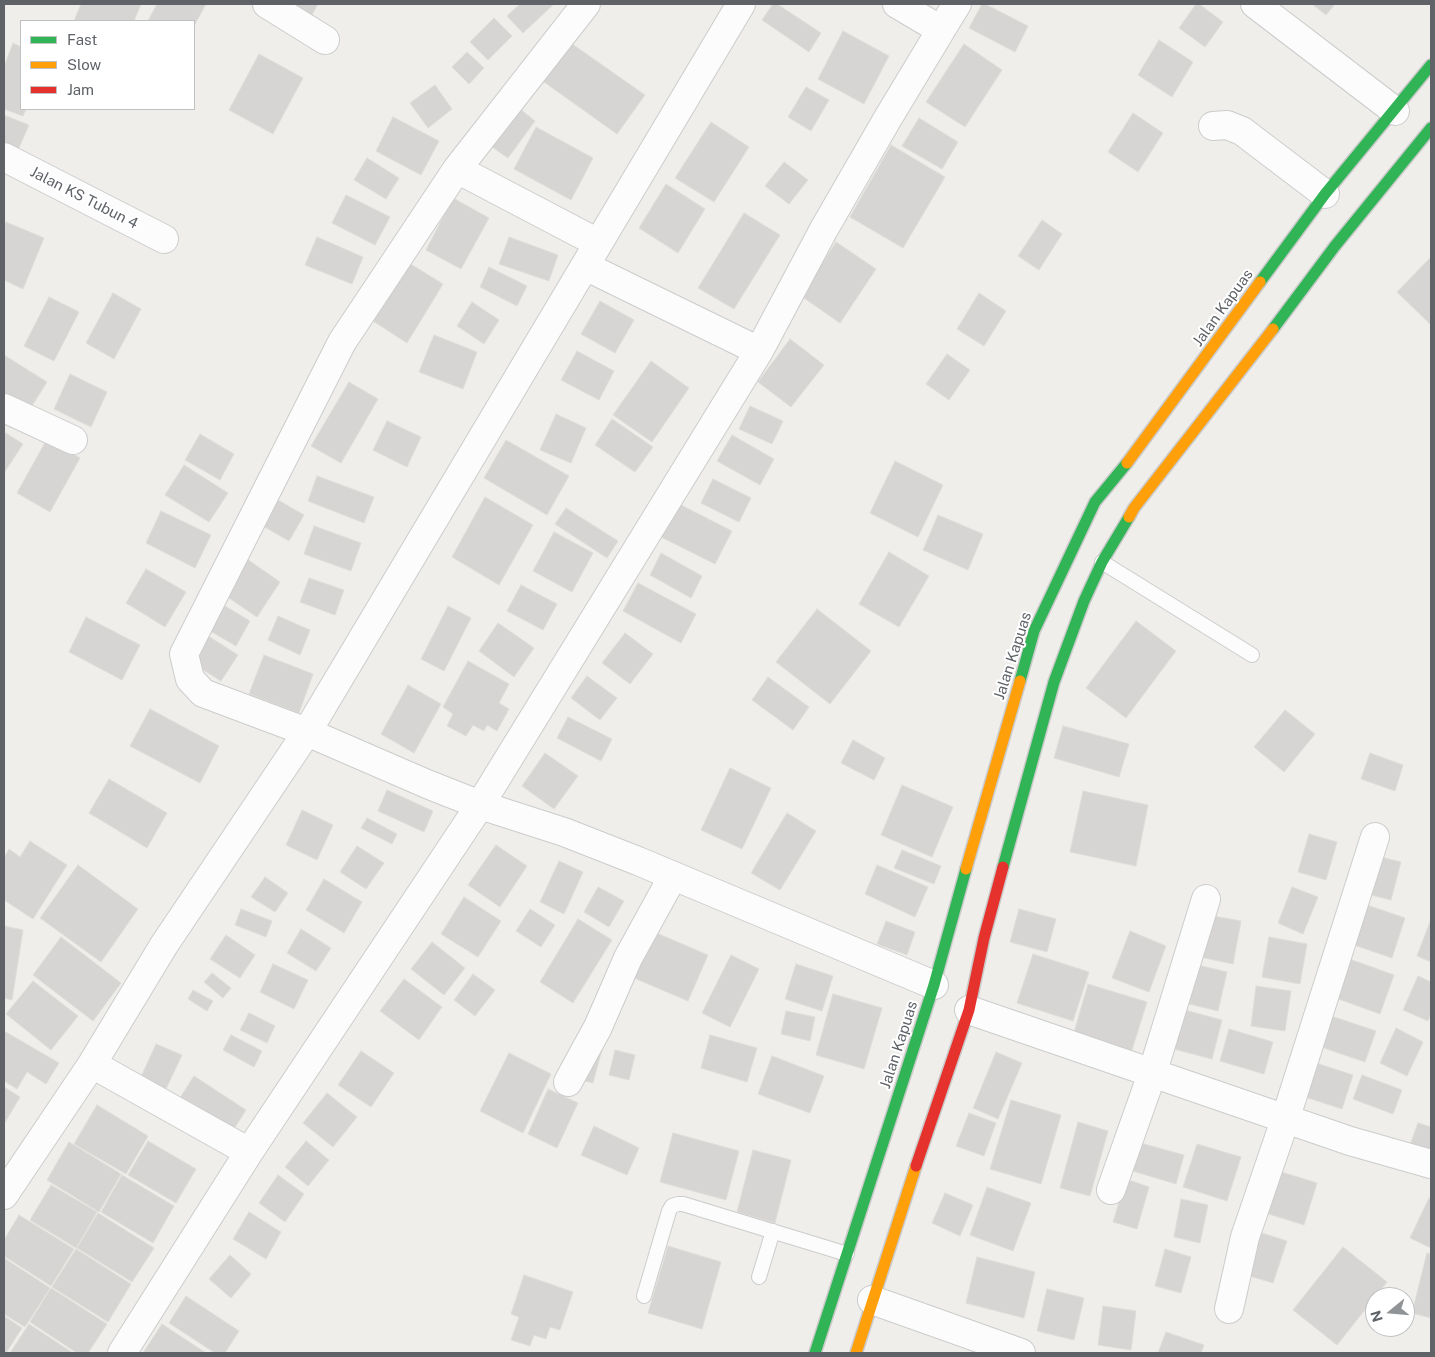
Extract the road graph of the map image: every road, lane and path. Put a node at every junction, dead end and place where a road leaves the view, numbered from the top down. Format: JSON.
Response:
{"nodes":[{"id":1,"x":267,"y":4,"type":"edge"},
{"id":2,"x":586,"y":4,"type":"edge"},
{"id":3,"x":741,"y":4,"type":"edge"},
{"id":4,"x":897,"y":4,"type":"edge"},
{"id":5,"x":957,"y":4,"type":"edge"},
{"id":6,"x":1255,"y":4,"type":"edge"},
{"id":7,"x":941,"y":30,"type":"junction"},
{"id":8,"x":325,"y":40,"type":"dead end"},
{"id":9,"x":1431,"y":65,"type":"edge"},
{"id":10,"x":1395,"y":111,"type":"junction"},
{"id":11,"x":1214,"y":126,"type":"dead end"},
{"id":12,"x":1431,"y":128,"type":"edge"},
{"id":13,"x":4,"y":157,"type":"edge"},
{"id":14,"x":457,"y":169,"type":"junction"},
{"id":15,"x":1325,"y":194,"type":"junction"},
{"id":16,"x":164,"y":240,"type":"dead end"},
{"id":17,"x":591,"y":255,"type":"junction"},
{"id":18,"x":759,"y":351,"type":"junction"},
{"id":19,"x":4,"y":408,"type":"edge"},
{"id":20,"x":73,"y":440,"type":"dead end"},
{"id":21,"x":1102,"y":562,"type":"junction"},
{"id":22,"x":1252,"y":656,"type":"dead end"},
{"id":23,"x":307,"y":732,"type":"junction"},
{"id":24,"x":480,"y":805,"type":"junction"},
{"id":25,"x":1375,"y":837,"type":"dead end"},
{"id":26,"x":674,"y":876,"type":"junction"},
{"id":27,"x":1206,"y":899,"type":"dead end"},
{"id":28,"x":934,"y":985,"type":"junction"},
{"id":29,"x":969,"y":1010,"type":"junction"},
{"id":30,"x":92,"y":1064,"type":"junction"},
{"id":31,"x":1152,"y":1074,"type":"junction"},
{"id":32,"x":568,"y":1082,"type":"dead end"},
{"id":33,"x":1285,"y":1120,"type":"junction"},
{"id":34,"x":249,"y":1152,"type":"junction"},
{"id":35,"x":1431,"y":1164,"type":"edge"},
{"id":36,"x":1111,"y":1190,"type":"dead end"},
{"id":37,"x":4,"y":1195,"type":"edge"},
{"id":38,"x":773,"y":1231,"type":"junction"},
{"id":39,"x":848,"y":1254,"type":"junction"},
{"id":40,"x":759,"y":1277,"type":"dead end"},
{"id":41,"x":644,"y":1296,"type":"dead end"},
{"id":42,"x":872,"y":1300,"type":"junction"},
{"id":43,"x":1230,"y":1309,"type":"dead end"},
{"id":44,"x":122,"y":1353,"type":"edge"},
{"id":45,"x":815,"y":1353,"type":"edge"},
{"id":46,"x":856,"y":1353,"type":"edge"},
{"id":47,"x":1021,"y":1353,"type":"edge"}],
"edges":[{"from":1,"to":8,"type":"street"},
{"from":2,"to":14,"type":"street"},
{"from":3,"to":17,"type":"street"},
{"from":4,"to":7,"type":"street"},
{"from":5,"to":7,"type":"street"},
{"from":6,"to":10,"type":"street"},
{"from":7,"to":18,"type":"street"},
{"from":9,"to":10,"type":"street","name":"Jalan Kapuas"},
{"from":10,"to":15,"type":"street","name":"Jalan Kapuas"},
{"from":11,"to":15,"type":"street"},
{"from":12,"to":21,"type":"street"},
{"from":13,"to":16,"type":"street","name":"Jalan KS Tubun 4"},
{"from":14,"to":17,"type":"street"},
{"from":14,"to":23,"type":"street"},
{"from":15,"to":28,"type":"street","name":"Jalan Kapuas"},
{"from":17,"to":18,"type":"street"},
{"from":17,"to":23,"type":"street"},
{"from":18,"to":24,"type":"street"},
{"from":19,"to":20,"type":"street"},
{"from":21,"to":22,"type":"lane"},
{"from":21,"to":29,"type":"street"},
{"from":23,"to":24,"type":"street"},
{"from":23,"to":30,"type":"street"},
{"from":24,"to":26,"type":"street"},
{"from":24,"to":34,"type":"street"},
{"from":25,"to":33,"type":"street"},
{"from":26,"to":28,"type":"street"},
{"from":26,"to":32,"type":"street"},
{"from":27,"to":31,"type":"street"},
{"from":28,"to":39,"type":"street","name":"Jalan Kapuas"},
{"from":29,"to":31,"type":"street"},
{"from":29,"to":42,"type":"street"},
{"from":30,"to":34,"type":"street"},
{"from":30,"to":37,"type":"street"},
{"from":31,"to":33,"type":"street"},
{"from":31,"to":36,"type":"street"},
{"from":33,"to":35,"type":"street"},
{"from":33,"to":43,"type":"street"},
{"from":34,"to":44,"type":"street"},
{"from":38,"to":39,"type":"lane"},
{"from":38,"to":40,"type":"lane"},
{"from":38,"to":41,"type":"lane"},
{"from":39,"to":45,"type":"street","name":"Jalan Kapuas"},
{"from":42,"to":46,"type":"street"},
{"from":42,"to":47,"type":"street"}]}
